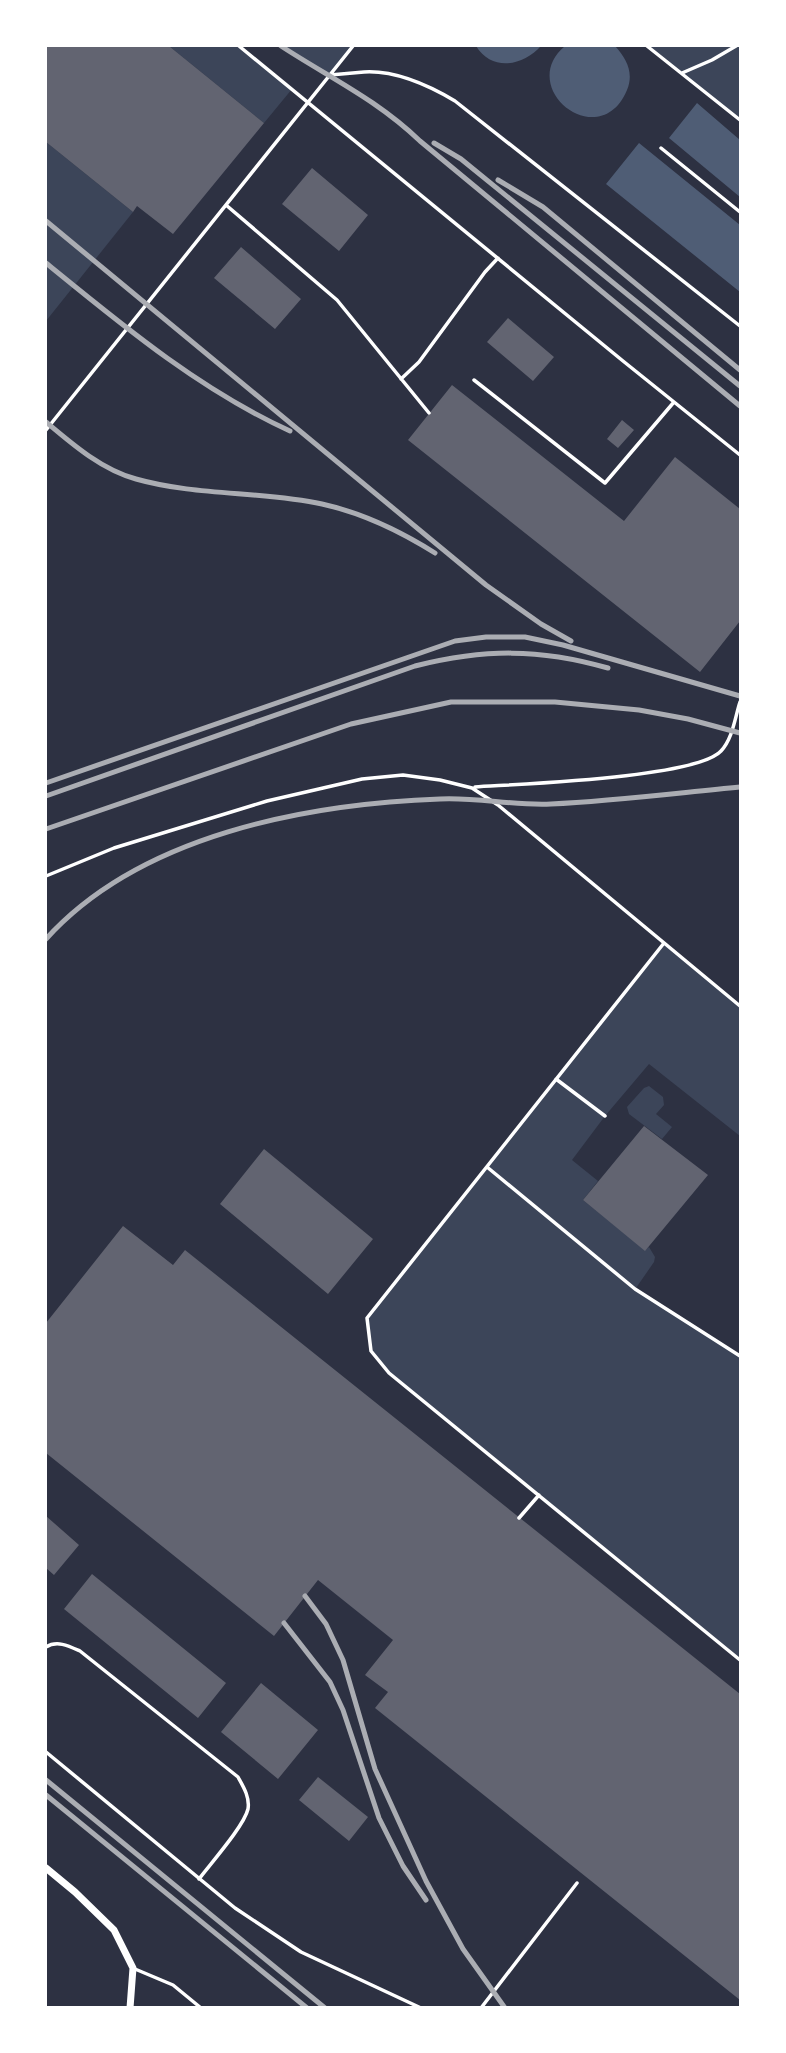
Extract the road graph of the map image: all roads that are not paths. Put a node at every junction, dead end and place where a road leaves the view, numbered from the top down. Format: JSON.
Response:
{"nodes":[{"id":1,"x":239,"y":46,"type":"edge"},
{"id":2,"x":353,"y":46,"type":"edge"},
{"id":3,"x":647,"y":46,"type":"edge"},
{"id":4,"x":736,"y":46,"type":"edge"},
{"id":5,"x":682,"y":73,"type":"junction"},
{"id":6,"x":330,"y":75,"type":"junction"},
{"id":7,"x":308,"y":102,"type":"junction"},
{"id":8,"x":740,"y":120,"type":"edge"},
{"id":9,"x":661,"y":148,"type":"dead end"},
{"id":10,"x":226,"y":205,"type":"junction"},
{"id":11,"x":740,"y":212,"type":"edge"},
{"id":12,"x":498,"y":258,"type":"junction"},
{"id":13,"x":740,"y":326,"type":"edge"},
{"id":14,"x":400,"y":380,"type":"junction"},
{"id":15,"x":474,"y":380,"type":"dead end"},
{"id":16,"x":674,"y":402,"type":"junction"},
{"id":17,"x":429,"y":414,"type":"dead end"},
{"id":18,"x":46,"y":430,"type":"edge"},
{"id":19,"x":740,"y":455,"type":"edge"},
{"id":20,"x":740,"y":702,"type":"edge"},
{"id":21,"x":472,"y":788,"type":"junction"},
{"id":22,"x":46,"y":876,"type":"edge"},
{"id":23,"x":664,"y":943,"type":"junction"},
{"id":24,"x":740,"y":1006,"type":"edge"},
{"id":25,"x":556,"y":1079,"type":"junction"},
{"id":26,"x":605,"y":1116,"type":"dead end"},
{"id":27,"x":487,"y":1167,"type":"junction"},
{"id":28,"x":740,"y":1356,"type":"edge"},
{"id":29,"x":539,"y":1495,"type":"junction"},
{"id":30,"x":519,"y":1518,"type":"dead end"},
{"id":31,"x":46,"y":1647,"type":"edge"},
{"id":32,"x":740,"y":1660,"type":"edge"},
{"id":33,"x":46,"y":1752,"type":"edge"},
{"id":34,"x":46,"y":1868,"type":"edge"},
{"id":35,"x":199,"y":1880,"type":"junction"},
{"id":36,"x":578,"y":1883,"type":"dead end"},
{"id":37,"x":133,"y":1968,"type":"junction"},
{"id":38,"x":130,"y":2007,"type":"edge"},
{"id":39,"x":201,"y":2007,"type":"edge"},
{"id":40,"x":421,"y":2007,"type":"edge"},
{"id":41,"x":481,"y":2007,"type":"edge"}],
"edges":[{"from":1,"to":7,"type":"lane"},
{"from":2,"to":6,"type":"lane"},
{"from":3,"to":5,"type":"lane"},
{"from":4,"to":5,"type":"lane"},
{"from":5,"to":8,"type":"lane"},
{"from":6,"to":7,"type":"lane"},
{"from":6,"to":13,"type":"lane"},
{"from":7,"to":10,"type":"lane"},
{"from":7,"to":12,"type":"lane"},
{"from":9,"to":11,"type":"lane"},
{"from":10,"to":14,"type":"lane"},
{"from":10,"to":18,"type":"lane"},
{"from":12,"to":14,"type":"lane"},
{"from":12,"to":16,"type":"lane"},
{"from":14,"to":17,"type":"lane"},
{"from":15,"to":16,"type":"lane"},
{"from":16,"to":19,"type":"lane"},
{"from":20,"to":21,"type":"lane"},
{"from":21,"to":22,"type":"lane"},
{"from":21,"to":23,"type":"lane"},
{"from":23,"to":24,"type":"lane"},
{"from":23,"to":25,"type":"lane"},
{"from":25,"to":26,"type":"lane"},
{"from":25,"to":27,"type":"lane"},
{"from":27,"to":28,"type":"lane"},
{"from":27,"to":29,"type":"lane"},
{"from":29,"to":30,"type":"lane"},
{"from":29,"to":32,"type":"lane"},
{"from":31,"to":35,"type":"lane"},
{"from":33,"to":35,"type":"lane"},
{"from":34,"to":37,"type":"street"},
{"from":35,"to":40,"type":"lane"},
{"from":36,"to":41,"type":"lane"},
{"from":37,"to":38,"type":"street"},
{"from":37,"to":39,"type":"lane"}]}
